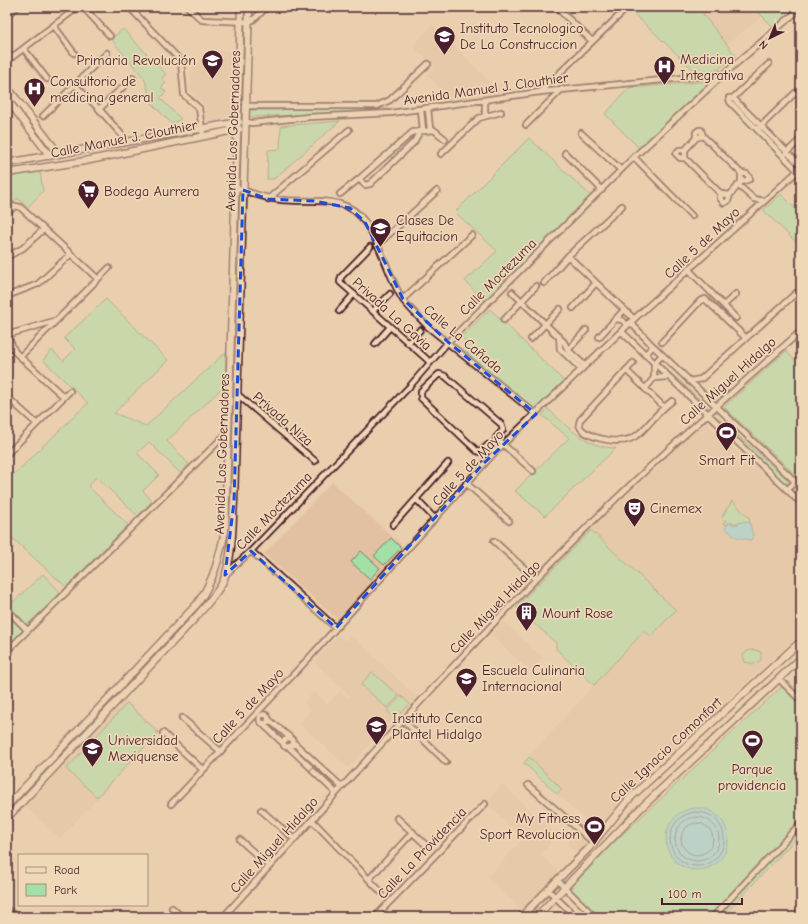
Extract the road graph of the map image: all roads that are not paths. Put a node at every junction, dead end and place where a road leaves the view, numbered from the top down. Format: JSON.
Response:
{"nodes":[{"id":1,"x":17,"y":7,"type":"edge"},
{"id":2,"x":78,"y":7,"type":"edge"},
{"id":3,"x":83,"y":7,"type":"edge"},
{"id":4,"x":129,"y":7,"type":"edge"},
{"id":5,"x":188,"y":7,"type":"edge"},
{"id":6,"x":241,"y":7,"type":"edge"},
{"id":7,"x":249,"y":7,"type":"edge"},
{"id":8,"x":267,"y":7,"type":"edge"},
{"id":9,"x":556,"y":7,"type":"edge"},
{"id":10,"x":628,"y":7,"type":"edge"},
{"id":11,"x":801,"y":8,"type":"edge"},
{"id":12,"x":7,"y":15,"type":"edge"},
{"id":13,"x":240,"y":21,"type":"junction"},
{"id":14,"x":248,"y":22,"type":"junction"},
{"id":15,"x":54,"y":26,"type":"junction"},
{"id":16,"x":110,"y":36,"type":"dead end"},
{"id":17,"x":592,"y":41,"type":"junction"},
{"id":18,"x":24,"y":49,"type":"junction"},
{"id":19,"x":74,"y":53,"type":"dead end"},
{"id":20,"x":107,"y":53,"type":"dead end"},
{"id":21,"x":7,"y":61,"type":"edge"},
{"id":22,"x":428,"y":64,"type":"dead end"},
{"id":23,"x":769,"y":64,"type":"dead end"},
{"id":24,"x":724,"y":74,"type":"junction"},
{"id":25,"x":133,"y":78,"type":"dead end"},
{"id":26,"x":47,"y":79,"type":"dead end"},
{"id":27,"x":75,"y":85,"type":"junction"},
{"id":28,"x":7,"y":87,"type":"edge"},
{"id":29,"x":562,"y":89,"type":"junction"},
{"id":30,"x":540,"y":92,"type":"junction"},
{"id":31,"x":795,"y":93,"type":"dead end"},
{"id":32,"x":7,"y":100,"type":"edge"},
{"id":33,"x":484,"y":101,"type":"junction"},
{"id":34,"x":246,"y":106,"type":"junction"},
{"id":35,"x":99,"y":109,"type":"junction"},
{"id":36,"x":428,"y":109,"type":"junction"},
{"id":37,"x":421,"y":110,"type":"junction"},
{"id":38,"x":501,"y":112,"type":"dead end"},
{"id":39,"x":485,"y":115,"type":"junction"},
{"id":40,"x":43,"y":116,"type":"dead end"},
{"id":41,"x":236,"y":122,"type":"junction"},
{"id":42,"x":35,"y":124,"type":"junction"},
{"id":43,"x":244,"y":125,"type":"junction"},
{"id":44,"x":526,"y":125,"type":"dead end"},
{"id":45,"x":29,"y":128,"type":"junction"},
{"id":46,"x":759,"y":128,"type":"junction"},
{"id":47,"x":202,"y":129,"type":"junction"},
{"id":48,"x":236,"y":129,"type":"junction"},
{"id":49,"x":430,"y":129,"type":"junction"},
{"id":50,"x":349,"y":130,"type":"dead end"},
{"id":51,"x":422,"y":131,"type":"junction"},
{"id":52,"x":581,"y":133,"type":"dead end"},
{"id":53,"x":203,"y":136,"type":"junction"},
{"id":54,"x":445,"y":139,"type":"dead end"},
{"id":55,"x":801,"y":139,"type":"edge"},
{"id":56,"x":128,"y":142,"type":"junction"},
{"id":57,"x":685,"y":150,"type":"junction"},
{"id":58,"x":564,"y":153,"type":"dead end"},
{"id":59,"x":59,"y":154,"type":"junction"},
{"id":60,"x":441,"y":154,"type":"dead end"},
{"id":61,"x":786,"y":154,"type":"junction"},
{"id":62,"x":50,"y":156,"type":"junction"},
{"id":63,"x":634,"y":157,"type":"junction"},
{"id":64,"x":685,"y":158,"type":"junction"},
{"id":65,"x":7,"y":163,"type":"edge"},
{"id":66,"x":800,"y":169,"type":"edge"},
{"id":67,"x":621,"y":170,"type":"junction"},
{"id":68,"x":7,"y":173,"type":"edge"},
{"id":69,"x":741,"y":173,"type":"junction"},
{"id":70,"x":359,"y":179,"type":"junction"},
{"id":71,"x":740,"y":184,"type":"junction"},
{"id":72,"x":235,"y":187,"type":"junction"},
{"id":73,"x":243,"y":190,"type":"junction"},
{"id":74,"x":602,"y":190,"type":"junction"},
{"id":75,"x":437,"y":191,"type":"dead end"},
{"id":76,"x":340,"y":194,"type":"dead end"},
{"id":77,"x":721,"y":194,"type":"junction"},
{"id":78,"x":730,"y":195,"type":"junction"},
{"id":79,"x":268,"y":198,"type":"junction"},
{"id":80,"x":754,"y":199,"type":"junction"},
{"id":81,"x":764,"y":201,"type":"junction"},
{"id":82,"x":622,"y":206,"type":"dead end"},
{"id":83,"x":755,"y":209,"type":"junction"},
{"id":84,"x":7,"y":213,"type":"edge"},
{"id":85,"x":692,"y":216,"type":"dead end"},
{"id":86,"x":44,"y":229,"type":"junction"},
{"id":87,"x":472,"y":236,"type":"dead end"},
{"id":88,"x":378,"y":245,"type":"junction"},
{"id":89,"x":370,"y":247,"type":"dead end"},
{"id":90,"x":71,"y":254,"type":"junction"},
{"id":91,"x":568,"y":256,"type":"junction"},
{"id":92,"x":7,"y":257,"type":"edge"},
{"id":93,"x":109,"y":268,"type":"dead end"},
{"id":94,"x":689,"y":270,"type":"junction"},
{"id":95,"x":98,"y":279,"type":"junction"},
{"id":96,"x":544,"y":282,"type":"dead end"},
{"id":97,"x":596,"y":283,"type":"junction"},
{"id":98,"x":536,"y":286,"type":"dead end"},
{"id":99,"x":512,"y":292,"type":"dead end"},
{"id":100,"x":796,"y":293,"type":"dead end"},
{"id":101,"x":354,"y":294,"type":"junction"},
{"id":102,"x":390,"y":294,"type":"dead end"},
{"id":103,"x":736,"y":294,"type":"dead end"},
{"id":104,"x":7,"y":296,"type":"edge"},
{"id":105,"x":403,"y":299,"type":"junction"},
{"id":106,"x":521,"y":300,"type":"junction"},
{"id":107,"x":724,"y":305,"type":"junction"},
{"id":108,"x":573,"y":308,"type":"dead end"},
{"id":109,"x":560,"y":309,"type":"dead end"},
{"id":110,"x":624,"y":310,"type":"junction"},
{"id":111,"x":339,"y":311,"type":"dead end"},
{"id":112,"x":373,"y":311,"type":"junction"},
{"id":113,"x":736,"y":318,"type":"dead end"},
{"id":114,"x":617,"y":319,"type":"junction"},
{"id":115,"x":55,"y":320,"type":"junction"},
{"id":116,"x":504,"y":320,"type":"dead end"},
{"id":117,"x":630,"y":322,"type":"junction"},
{"id":118,"x":546,"y":324,"type":"junction"},
{"id":119,"x":390,"y":327,"type":"junction"},
{"id":120,"x":420,"y":330,"type":"dead end"},
{"id":121,"x":586,"y":330,"type":"dead end"},
{"id":122,"x":801,"y":330,"type":"edge"},
{"id":123,"x":621,"y":331,"type":"junction"},
{"id":124,"x":7,"y":335,"type":"edge"},
{"id":125,"x":559,"y":336,"type":"junction"},
{"id":126,"x":599,"y":337,"type":"dead end"},
{"id":127,"x":746,"y":338,"type":"junction"},
{"id":128,"x":531,"y":339,"type":"dead end"},
{"id":129,"x":448,"y":342,"type":"junction"},
{"id":130,"x":662,"y":342,"type":"dead end"},
{"id":131,"x":408,"y":343,"type":"junction"},
{"id":132,"x":375,"y":344,"type":"dead end"},
{"id":133,"x":653,"y":346,"type":"junction"},
{"id":134,"x":568,"y":350,"type":"junction"},
{"id":135,"x":662,"y":355,"type":"junction"},
{"id":136,"x":646,"y":356,"type":"junction"},
{"id":137,"x":20,"y":357,"type":"junction"},
{"id":138,"x":430,"y":362,"type":"junction"},
{"id":139,"x":633,"y":363,"type":"dead end"},
{"id":140,"x":654,"y":364,"type":"junction"},
{"id":141,"x":583,"y":367,"type":"junction"},
{"id":142,"x":626,"y":370,"type":"junction"},
{"id":143,"x":230,"y":374,"type":"junction"},
{"id":144,"x":238,"y":374,"type":"junction"},
{"id":145,"x":668,"y":377,"type":"junction"},
{"id":146,"x":654,"y":378,"type":"junction"},
{"id":147,"x":701,"y":379,"type":"junction"},
{"id":148,"x":689,"y":381,"type":"junction"},
{"id":149,"x":645,"y":389,"type":"junction"},
{"id":150,"x":70,"y":391,"type":"dead end"},
{"id":151,"x":702,"y":392,"type":"junction"},
{"id":152,"x":237,"y":394,"type":"junction"},
{"id":153,"x":7,"y":397,"type":"edge"},
{"id":154,"x":64,"y":397,"type":"junction"},
{"id":155,"x":672,"y":401,"type":"dead end"},
{"id":156,"x":716,"y":406,"type":"junction"},
{"id":157,"x":664,"y":407,"type":"junction"},
{"id":158,"x":536,"y":414,"type":"junction"},
{"id":159,"x":707,"y":415,"type":"junction"},
{"id":160,"x":37,"y":424,"type":"junction"},
{"id":161,"x":228,"y":432,"type":"junction"},
{"id":162,"x":503,"y":444,"type":"junction"},
{"id":163,"x":8,"y":451,"type":"edge"},
{"id":164,"x":495,"y":452,"type":"junction"},
{"id":165,"x":315,"y":461,"type":"dead end"},
{"id":166,"x":448,"y":463,"type":"dead end"},
{"id":167,"x":533,"y":471,"type":"dead end"},
{"id":168,"x":795,"y":482,"type":"junction"},
{"id":169,"x":466,"y":483,"type":"junction"},
{"id":170,"x":801,"y":487,"type":"edge"},
{"id":171,"x":787,"y":490,"type":"junction"},
{"id":172,"x":801,"y":491,"type":"edge"},
{"id":173,"x":795,"y":498,"type":"junction"},
{"id":174,"x":416,"y":499,"type":"junction"},
{"id":175,"x":801,"y":503,"type":"edge"},
{"id":176,"x":436,"y":519,"type":"junction"},
{"id":177,"x":509,"y":521,"type":"dead end"},
{"id":178,"x":393,"y":525,"type":"dead end"},
{"id":179,"x":494,"y":541,"type":"dead end"},
{"id":180,"x":251,"y":551,"type":"junction"},
{"id":181,"x":225,"y":576,"type":"junction"},
{"id":182,"x":536,"y":579,"type":"junction"},
{"id":183,"x":7,"y":609,"type":"edge"},
{"id":184,"x":336,"y":628,"type":"junction"},
{"id":185,"x":28,"y":630,"type":"junction"},
{"id":186,"x":801,"y":641,"type":"edge"},
{"id":187,"x":11,"y":647,"type":"dead end"},
{"id":188,"x":801,"y":658,"type":"edge"},
{"id":189,"x":779,"y":679,"type":"junction"},
{"id":190,"x":122,"y":683,"type":"junction"},
{"id":191,"x":129,"y":689,"type":"junction"},
{"id":192,"x":801,"y":701,"type":"edge"},
{"id":193,"x":182,"y":718,"type":"dead end"},
{"id":194,"x":268,"y":719,"type":"junction"},
{"id":195,"x":403,"y":720,"type":"junction"},
{"id":196,"x":263,"y":724,"type":"junction"},
{"id":197,"x":163,"y":733,"type":"dead end"},
{"id":198,"x":289,"y":738,"type":"junction"},
{"id":199,"x":283,"y":742,"type":"junction"},
{"id":200,"x":293,"y":742,"type":"junction"},
{"id":201,"x":289,"y":747,"type":"junction"},
{"id":202,"x":220,"y":752,"type":"junction"},
{"id":203,"x":446,"y":762,"type":"dead end"},
{"id":204,"x":317,"y":764,"type":"junction"},
{"id":205,"x":312,"y":769,"type":"junction"},
{"id":206,"x":203,"y":770,"type":"junction"},
{"id":207,"x":528,"y":785,"type":"dead end"},
{"id":208,"x":342,"y":787,"type":"junction"},
{"id":209,"x":336,"y":793,"type":"junction"},
{"id":210,"x":171,"y":804,"type":"dead end"},
{"id":211,"x":485,"y":804,"type":"dead end"},
{"id":212,"x":7,"y":806,"type":"edge"},
{"id":213,"x":261,"y":810,"type":"dead end"},
{"id":214,"x":7,"y":818,"type":"edge"},
{"id":215,"x":398,"y":818,"type":"dead end"},
{"id":216,"x":312,"y":820,"type":"junction"},
{"id":217,"x":801,"y":823,"type":"edge"},
{"id":218,"x":413,"y":832,"type":"junction"},
{"id":219,"x":294,"y":839,"type":"junction"},
{"id":220,"x":240,"y":840,"type":"dead end"},
{"id":221,"x":594,"y":843,"type":"junction"},
{"id":222,"x":427,"y":846,"type":"dead end"},
{"id":223,"x":269,"y":866,"type":"junction"},
{"id":224,"x":369,"y":879,"type":"junction"},
{"id":225,"x":558,"y":881,"type":"junction"},
{"id":226,"x":564,"y":888,"type":"junction"},
{"id":227,"x":548,"y":890,"type":"junction"},
{"id":228,"x":381,"y":892,"type":"dead end"},
{"id":229,"x":555,"y":897,"type":"junction"},
{"id":230,"x":172,"y":908,"type":"dead end"},
{"id":231,"x":7,"y":910,"type":"edge"},
{"id":232,"x":16,"y":917,"type":"edge"},
{"id":233,"x":182,"y":917,"type":"edge"},
{"id":234,"x":223,"y":917,"type":"edge"},
{"id":235,"x":375,"y":917,"type":"edge"},
{"id":236,"x":521,"y":917,"type":"edge"},
{"id":237,"x":536,"y":917,"type":"edge"},
{"id":238,"x":576,"y":917,"type":"edge"},
{"id":239,"x":595,"y":917,"type":"edge"},
{"id":240,"x":713,"y":917,"type":"edge"}],
"edges":[{"from":1,"to":12,"type":"street"},
{"from":2,"to":15,"type":"street"},
{"from":3,"to":16,"type":"street"},
{"from":4,"to":47,"type":"street"},
{"from":5,"to":13,"type":"street"},
{"from":6,"to":13,"type":"street","name":"Avenida Los Gobernadores"},
{"from":7,"to":14,"type":"street","name":"Avenida Los Gobernadores"},
{"from":8,"to":14,"type":"street"},
{"from":9,"to":17,"type":"street"},
{"from":10,"to":17,"type":"street"},
{"from":11,"to":24,"type":"street","name":"Calle Moctezuma"},
{"from":13,"to":14,"type":"street"},
{"from":13,"to":41,"type":"street","name":"Avenida Los Gobernadores"},
{"from":14,"to":34,"type":"street","name":"Avenida Los Gobernadores"},
{"from":15,"to":18,"type":"street"},
{"from":15,"to":19,"type":"street"},
{"from":17,"to":30,"type":"street"},
{"from":18,"to":21,"type":"street"},
{"from":18,"to":26,"type":"street"},
{"from":20,"to":27,"type":"street"},
{"from":22,"to":34,"type":"street"},
{"from":23,"to":46,"type":"street"},
{"from":24,"to":29,"type":"street","name":"Avenida Manuel J. Clouthier"},
{"from":24,"to":63,"type":"street","name":"Calle Moctezuma"},
{"from":25,"to":35,"type":"street"},
{"from":27,"to":35,"type":"street"},
{"from":27,"to":40,"type":"street"},
{"from":28,"to":42,"type":"street"},
{"from":29,"to":30,"type":"street","name":"Avenida Manuel J. Clouthier"},
{"from":29,"to":44,"type":"street"},
{"from":30,"to":33,"type":"street","name":"Avenida Manuel J. Clouthier"},
{"from":31,"to":46,"type":"street"},
{"from":32,"to":45,"type":"street"},
{"from":33,"to":36,"type":"street","name":"Avenida Manuel J. Clouthier"},
{"from":33,"to":39,"type":"street"},
{"from":34,"to":43,"type":"street","name":"Avenida Los Gobernadores"},
{"from":35,"to":56,"type":"street"},
{"from":36,"to":37,"type":"street","name":"Avenida Manuel J. Clouthier"},
{"from":36,"to":49,"type":"street"},
{"from":37,"to":43,"type":"street","name":"Avenida Manuel J. Clouthier"},
{"from":37,"to":51,"type":"street"},
{"from":38,"to":39,"type":"street"},
{"from":39,"to":60,"type":"street"},
{"from":41,"to":43,"type":"street","name":"Calle Manuel J. Clouthier"},
{"from":41,"to":47,"type":"street","name":"Calle Manuel J. Clouthier"},
{"from":41,"to":48,"type":"street","name":"Avenida Los Gobernadores"},
{"from":42,"to":45,"type":"street"},
{"from":42,"to":59,"type":"street"},
{"from":43,"to":48,"type":"street","name":"Calle Manuel J. Clouthier"},
{"from":43,"to":73,"type":"street","name":"Avenida Los Gobernadores"},
{"from":45,"to":62,"type":"street"},
{"from":46,"to":61,"type":"street"},
{"from":47,"to":53,"type":"street"},
{"from":47,"to":56,"type":"street","name":"Calle Manuel J. Clouthier"},
{"from":48,"to":53,"type":"street","name":"Calle Manuel J. Clouthier"},
{"from":48,"to":72,"type":"street","name":"Avenida Los Gobernadores"},
{"from":49,"to":51,"type":"street"},
{"from":49,"to":54,"type":"street"},
{"from":50,"to":79,"type":"street"},
{"from":51,"to":70,"type":"street"},
{"from":51,"to":70,"type":"street"},
{"from":52,"to":67,"type":"street"},
{"from":53,"to":68,"type":"street","name":"Calle Manuel J. Clouthier"},
{"from":55,"to":61,"type":"street"},
{"from":56,"to":59,"type":"street","name":"Calle Manuel J. Clouthier"},
{"from":57,"to":64,"type":"street"},
{"from":57,"to":64,"type":"street"},
{"from":57,"to":69,"type":"street"},
{"from":58,"to":74,"type":"street"},
{"from":59,"to":62,"type":"street","name":"Calle Manuel J. Clouthier"},
{"from":61,"to":66,"type":"street"},
{"from":62,"to":65,"type":"street","name":"Calle Manuel J. Clouthier"},
{"from":63,"to":67,"type":"street","name":"Calle Moctezuma"},
{"from":63,"to":85,"type":"street"},
{"from":64,"to":77,"type":"street"},
{"from":66,"to":81,"type":"street","name":"Calle 5 de Mayo"},
{"from":67,"to":74,"type":"street","name":"Calle Moctezuma"},
{"from":69,"to":71,"type":"street"},
{"from":69,"to":71,"type":"street"},
{"from":70,"to":76,"type":"street"},
{"from":71,"to":78,"type":"street"},
{"from":71,"to":80,"type":"street"},
{"from":72,"to":73,"type":"street","name":"Calle La Cañada"},
{"from":72,"to":143,"type":"street","name":"Avenida Los Gobernadores"},
{"from":73,"to":79,"type":"street","name":"Calle La Cañada"},
{"from":73,"to":144,"type":"street","name":"Avenida Los Gobernadores"},
{"from":74,"to":129,"type":"street","name":"Calle Moctezuma"},
{"from":75,"to":88,"type":"street"},
{"from":77,"to":78,"type":"street"},
{"from":77,"to":78,"type":"street"},
{"from":79,"to":88,"type":"street","name":"Calle La Cañada"},
{"from":80,"to":81,"type":"street"},
{"from":80,"to":83,"type":"street"},
{"from":81,"to":83,"type":"street","name":"Calle 5 de Mayo"},
{"from":82,"to":91,"type":"street"},
{"from":83,"to":94,"type":"street","name":"Calle 5 de Mayo"},
{"from":84,"to":86,"type":"street"},
{"from":86,"to":90,"type":"street"},
{"from":86,"to":92,"type":"street"},
{"from":87,"to":105,"type":"street"},
{"from":88,"to":105,"type":"street","name":"Calle La Cañada"},
{"from":89,"to":101,"type":"street","name":"Privada La Gavia"},
{"from":90,"to":95,"type":"street"},
{"from":90,"to":104,"type":"street"},
{"from":91,"to":96,"type":"street"},
{"from":91,"to":97,"type":"street"},
{"from":93,"to":95,"type":"street"},
{"from":94,"to":107,"type":"street"},
{"from":94,"to":117,"type":"street","name":"Calle 5 de Mayo"},
{"from":95,"to":115,"type":"street"},
{"from":97,"to":108,"type":"street"},
{"from":97,"to":110,"type":"street"},
{"from":98,"to":106,"type":"street"},
{"from":99,"to":106,"type":"street"},
{"from":100,"to":127,"type":"street"},
{"from":101,"to":111,"type":"street"},
{"from":101,"to":112,"type":"street","name":"Privada La Gavia"},
{"from":102,"to":112,"type":"street"},
{"from":103,"to":107,"type":"street"},
{"from":105,"to":129,"type":"street","name":"Calle La Cañada"},
{"from":106,"to":116,"type":"street"},
{"from":106,"to":118,"type":"street"},
{"from":107,"to":113,"type":"street"},
{"from":109,"to":118,"type":"street"},
{"from":110,"to":114,"type":"street"},
{"from":110,"to":117,"type":"street"},
{"from":112,"to":119,"type":"street","name":"Privada La Gavia"},
{"from":114,"to":117,"type":"street"},
{"from":114,"to":126,"type":"street"},
{"from":115,"to":124,"type":"street"},
{"from":115,"to":137,"type":"street"},
{"from":117,"to":123,"type":"street","name":"Calle 5 de Mayo"},
{"from":117,"to":133,"type":"street"},
{"from":118,"to":125,"type":"street"},
{"from":118,"to":128,"type":"street"},
{"from":119,"to":131,"type":"street","name":"Privada La Gavia"},
{"from":119,"to":132,"type":"street"},
{"from":120,"to":131,"type":"street"},
{"from":121,"to":134,"type":"street"},
{"from":122,"to":156,"type":"street","name":"Calle Miguel Hidalgo"},
{"from":123,"to":136,"type":"street"},
{"from":123,"to":141,"type":"street","name":"Calle 5 de Mayo"},
{"from":124,"to":137,"type":"street"},
{"from":125,"to":134,"type":"street"},
{"from":125,"to":141,"type":"street"},
{"from":127,"to":130,"type":"street"},
{"from":127,"to":147,"type":"street"},
{"from":129,"to":138,"type":"street","name":"Calle Moctezuma"},
{"from":129,"to":158,"type":"street","name":"Calle La Cañada"},
{"from":131,"to":138,"type":"street","name":"Privada La Gavia"},
{"from":133,"to":135,"type":"street"},
{"from":133,"to":136,"type":"street"},
{"from":134,"to":141,"type":"street"},
{"from":135,"to":140,"type":"street"},
{"from":135,"to":148,"type":"street"},
{"from":136,"to":140,"type":"street"},
{"from":137,"to":154,"type":"street"},
{"from":138,"to":180,"type":"street","name":"Calle Moctezuma"},
{"from":139,"to":142,"type":"street"},
{"from":140,"to":145,"type":"street"},
{"from":140,"to":146,"type":"street"},
{"from":141,"to":158,"type":"street","name":"Calle 5 de Mayo"},
{"from":142,"to":149,"type":"street"},
{"from":142,"to":157,"type":"street"},
{"from":143,"to":144,"type":"street"},
{"from":143,"to":161,"type":"street","name":"Avenida Los Gobernadores"},
{"from":144,"to":152,"type":"street","name":"Avenida Los Gobernadores"},
{"from":145,"to":146,"type":"street"},
{"from":145,"to":159,"type":"street"},
{"from":146,"to":149,"type":"street"},
{"from":147,"to":148,"type":"street"},
{"from":147,"to":151,"type":"street"},
{"from":148,"to":151,"type":"street"},
{"from":149,"to":157,"type":"street"},
{"from":150,"to":154,"type":"street"},
{"from":151,"to":156,"type":"street"},
{"from":152,"to":165,"type":"street","name":"Privada Niza"},
{"from":152,"to":181,"type":"street","name":"Avenida Los Gobernadores"},
{"from":153,"to":160,"type":"street"},
{"from":154,"to":160,"type":"street"},
{"from":155,"to":157,"type":"street"},
{"from":156,"to":159,"type":"street","name":"Calle Miguel Hidalgo"},
{"from":156,"to":168,"type":"street"},
{"from":158,"to":162,"type":"street","name":"Calle 5 de Mayo"},
{"from":159,"to":171,"type":"street"},
{"from":159,"to":182,"type":"street","name":"Calle Miguel Hidalgo"},
{"from":160,"to":163,"type":"street"},
{"from":161,"to":185,"type":"street"},
{"from":161,"to":190,"type":"street","name":"Avenida Los Gobernadores"},
{"from":162,"to":164,"type":"street","name":"Calle 5 de Mayo"},
{"from":162,"to":164,"type":"street"},
{"from":162,"to":167,"type":"street"},
{"from":164,"to":169,"type":"street","name":"Calle 5 de Mayo"},
{"from":166,"to":174,"type":"street"},
{"from":168,"to":170,"type":"street"},
{"from":168,"to":171,"type":"street"},
{"from":169,"to":176,"type":"street","name":"Calle 5 de Mayo"},
{"from":169,"to":177,"type":"street"},
{"from":171,"to":173,"type":"street"},
{"from":172,"to":173,"type":"street"},
{"from":173,"to":175,"type":"street"},
{"from":174,"to":176,"type":"street"},
{"from":174,"to":178,"type":"street"},
{"from":176,"to":184,"type":"street","name":"Calle 5 de Mayo"},
{"from":179,"to":182,"type":"street"},
{"from":180,"to":181,"type":"street","name":"Calle Moctezuma"},
{"from":180,"to":184,"type":"street"},
{"from":181,"to":191,"type":"street","name":"Avenida Los Gobernadores"},
{"from":182,"to":195,"type":"street","name":"Calle Miguel Hidalgo"},
{"from":183,"to":185,"type":"street"},
{"from":184,"to":202,"type":"street","name":"Calle 5 de Mayo"},
{"from":185,"to":187,"type":"street"},
{"from":186,"to":221,"type":"street","name":"Calle Ignacio Comonfort"},
{"from":188,"to":189,"type":"street","name":"Calle Ignacio Comonfort"},
{"from":189,"to":192,"type":"street"},
{"from":189,"to":226,"type":"street","name":"Calle Ignacio Comonfort"},
{"from":190,"to":191,"type":"street"},
{"from":190,"to":212,"type":"street","name":"Avenida Los Gobernadores"},
{"from":191,"to":214,"type":"street","name":"Avenida Los Gobernadores"},
{"from":193,"to":202,"type":"street"},
{"from":194,"to":196,"type":"street"},
{"from":194,"to":196,"type":"street"},
{"from":194,"to":198,"type":"street"},
{"from":195,"to":203,"type":"street"},
{"from":195,"to":208,"type":"street","name":"Calle Miguel Hidalgo"},
{"from":196,"to":199,"type":"street"},
{"from":197,"to":206,"type":"street"},
{"from":198,"to":199,"type":"street"},
{"from":198,"to":200,"type":"street"},
{"from":199,"to":201,"type":"street"},
{"from":200,"to":201,"type":"street"},
{"from":200,"to":204,"type":"street"},
{"from":201,"to":205,"type":"street"},
{"from":202,"to":206,"type":"street","name":"Calle 5 de Mayo"},
{"from":204,"to":205,"type":"street"},
{"from":204,"to":205,"type":"street"},
{"from":204,"to":208,"type":"street"},
{"from":205,"to":209,"type":"street"},
{"from":206,"to":210,"type":"street","name":"Calle 5 de Mayo"},
{"from":207,"to":221,"type":"street"},
{"from":208,"to":209,"type":"street","name":"Calle Miguel Hidalgo"},
{"from":209,"to":216,"type":"street","name":"Calle Miguel Hidalgo"},
{"from":211,"to":235,"type":"street","name":"Calle La Providencia"},
{"from":213,"to":219,"type":"street"},
{"from":215,"to":218,"type":"street"},
{"from":216,"to":219,"type":"street","name":"Calle Miguel Hidalgo"},
{"from":216,"to":224,"type":"street"},
{"from":217,"to":240,"type":"street"},
{"from":218,"to":222,"type":"street"},
{"from":218,"to":224,"type":"street"},
{"from":219,"to":223,"type":"street","name":"Calle Miguel Hidalgo"},
{"from":220,"to":223,"type":"street"},
{"from":221,"to":225,"type":"street","name":"Calle Ignacio Comonfort"},
{"from":223,"to":234,"type":"street","name":"Calle Miguel Hidalgo"},
{"from":224,"to":228,"type":"street"},
{"from":225,"to":226,"type":"street"},
{"from":225,"to":227,"type":"street","name":"Calle Ignacio Comonfort"},
{"from":226,"to":229,"type":"street","name":"Calle Ignacio Comonfort"},
{"from":226,"to":239,"type":"street"},
{"from":227,"to":229,"type":"street"},
{"from":227,"to":236,"type":"street","name":"Calle Ignacio Comonfort"},
{"from":229,"to":237,"type":"street","name":"Calle Ignacio Comonfort"},
{"from":229,"to":238,"type":"street"},
{"from":230,"to":233,"type":"street"},
{"from":231,"to":232,"type":"street"}]}
